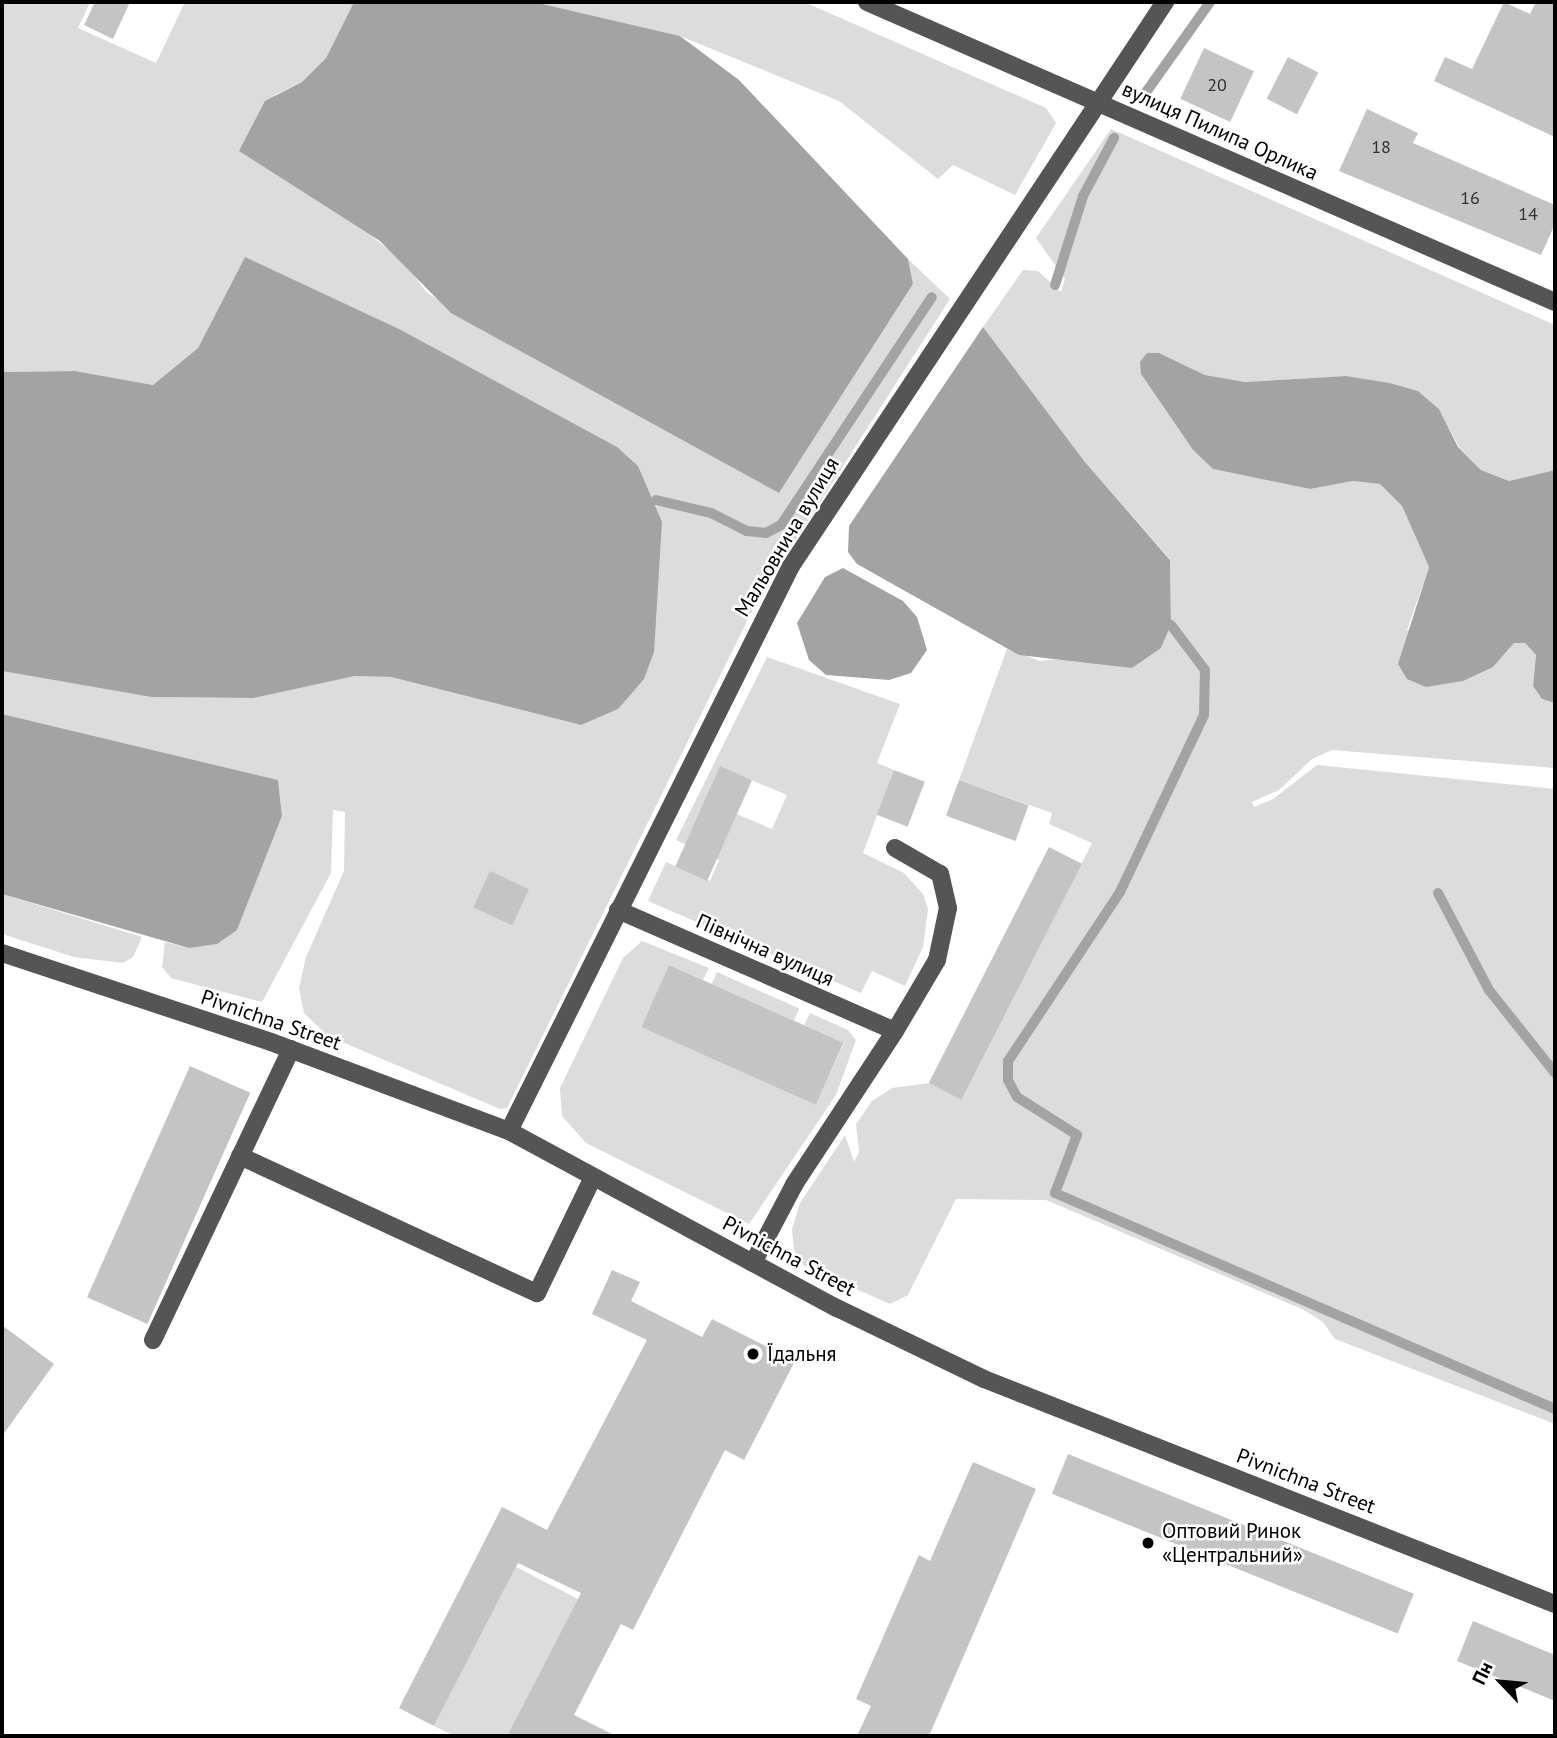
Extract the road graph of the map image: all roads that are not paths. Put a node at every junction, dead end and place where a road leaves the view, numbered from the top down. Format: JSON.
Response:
{"nodes":[{"id":1,"x":867,"y":2,"type":"edge"},
{"id":2,"x":1165,"y":2,"type":"edge"},
{"id":3,"x":1098,"y":102,"type":"junction"},
{"id":4,"x":1555,"y":302,"type":"edge"},
{"id":5,"x":895,"y":848,"type":"dead end"},
{"id":6,"x":618,"y":910,"type":"junction"},
{"id":7,"x":2,"y":953,"type":"edge"},
{"id":8,"x":895,"y":1031,"type":"junction"},
{"id":9,"x":291,"y":1049,"type":"junction"},
{"id":10,"x":509,"y":1131,"type":"junction"},
{"id":11,"x":240,"y":1156,"type":"junction"},
{"id":12,"x":593,"y":1177,"type":"junction"},
{"id":13,"x":753,"y":1263,"type":"junction"},
{"id":14,"x":153,"y":1340,"type":"dead end"},
{"id":15,"x":1555,"y":1604,"type":"edge"}],
"edges":[{"from":1,"to":3,"type":"street","name":"вулиця Пилипа Орлика"},
{"from":2,"to":3,"type":"street","name":"Мальовнича вулиця"},
{"from":3,"to":4,"type":"street","name":"вулиця Пилипа Орлика"},
{"from":3,"to":6,"type":"street","name":"Мальовнича вулиця"},
{"from":5,"to":8,"type":"street"},
{"from":6,"to":8,"type":"street","name":"Північна вулиця"},
{"from":6,"to":10,"type":"street","name":"Мальовнича вулиця"},
{"from":7,"to":9,"type":"street","name":"Pivnichna Street"},
{"from":8,"to":13,"type":"street"},
{"from":9,"to":10,"type":"street","name":"Pivnichna Street"},
{"from":9,"to":11,"type":"street"},
{"from":10,"to":12,"type":"street","name":"Pivnichna Street"},
{"from":11,"to":12,"type":"street"},
{"from":11,"to":14,"type":"street"},
{"from":12,"to":13,"type":"street","name":"Pivnichna Street"},
{"from":13,"to":15,"type":"street","name":"Pivnichna Street"}]}
